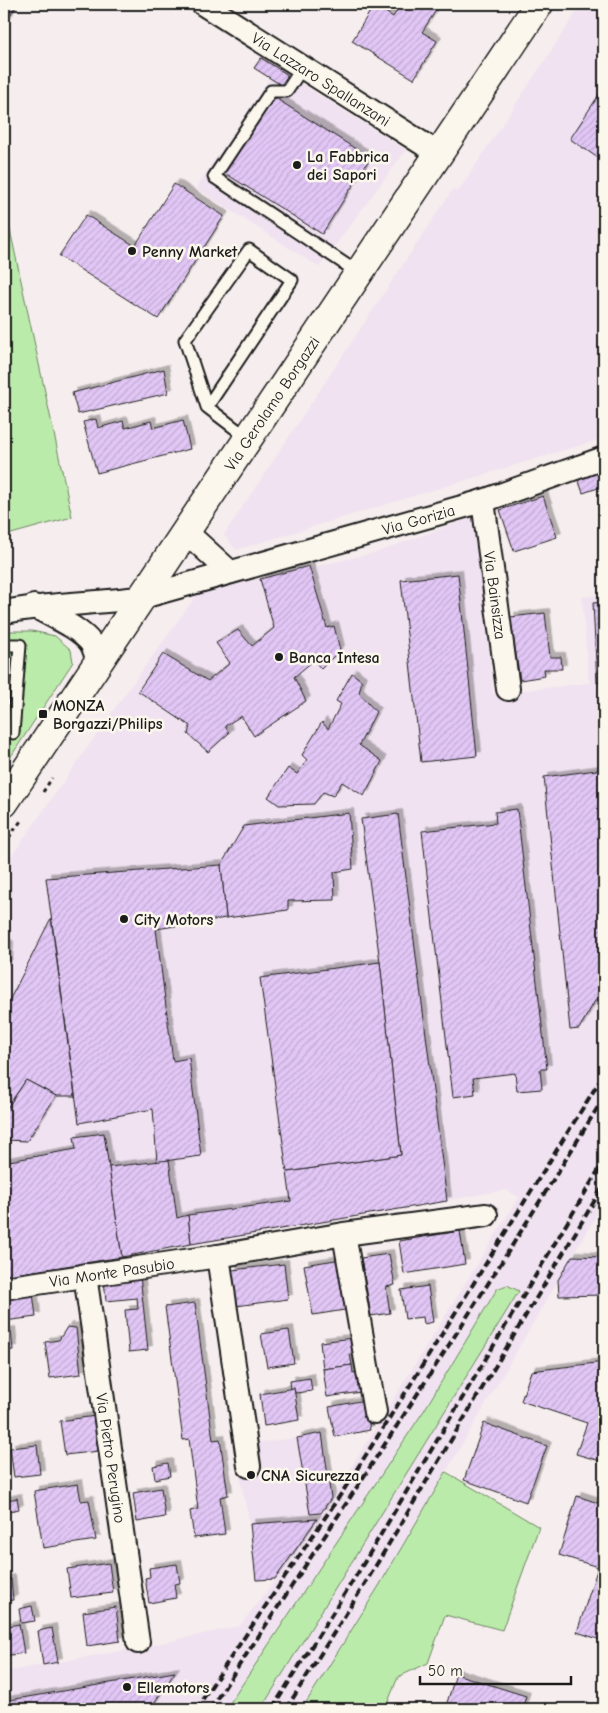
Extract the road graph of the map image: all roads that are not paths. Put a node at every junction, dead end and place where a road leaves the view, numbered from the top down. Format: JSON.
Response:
{"nodes":[{"id":1,"x":203,"y":4,"type":"edge"},
{"id":2,"x":539,"y":4,"type":"edge"},
{"id":3,"x":302,"y":68,"type":"junction"},
{"id":4,"x":439,"y":154,"type":"junction"},
{"id":5,"x":360,"y":274,"type":"junction"},
{"id":6,"x":208,"y":407,"type":"junction"},
{"id":7,"x":249,"y":439,"type":"junction"},
{"id":8,"x":604,"y":458,"type":"edge"},
{"id":9,"x":483,"y":501,"type":"junction"},
{"id":10,"x":186,"y":532,"type":"junction"},
{"id":11,"x":230,"y":572,"type":"junction"},
{"id":12,"x":143,"y":597,"type":"junction"},
{"id":13,"x":34,"y":606,"type":"junction"},
{"id":14,"x":4,"y":612,"type":"edge"},
{"id":15,"x":4,"y":645,"type":"edge"},
{"id":16,"x":98,"y":661,"type":"junction"},
{"id":17,"x":508,"y":689,"type":"dead end"},
{"id":18,"x":13,"y":733,"type":"dead end"},
{"id":19,"x":4,"y":803,"type":"edge"},
{"id":20,"x":486,"y":1215,"type":"dead end"},
{"id":21,"x":344,"y":1234,"type":"junction"},
{"id":22,"x":218,"y":1256,"type":"junction"},
{"id":23,"x":85,"y":1275,"type":"junction"},
{"id":24,"x":4,"y":1288,"type":"edge"},
{"id":25,"x":375,"y":1412,"type":"dead end"},
{"id":26,"x":249,"y":1466,"type":"dead end"},
{"id":27,"x":138,"y":1642,"type":"dead end"}],
"edges":[{"from":1,"to":3,"type":"street","name":"Via Lazzaro Spallanzani"},
{"from":2,"to":4,"type":"main road","name":"Via Gerolamo Borgazzi"},
{"from":3,"to":4,"type":"street","name":"Via Lazzaro Spallanzani"},
{"from":3,"to":5,"type":"lane"},
{"from":4,"to":5,"type":"main road","name":"Via Gerolamo Borgazzi"},
{"from":5,"to":7,"type":"main road","name":"Via Gerolamo Borgazzi"},
{"from":6,"to":6,"type":"lane"},
{"from":6,"to":7,"type":"lane"},
{"from":7,"to":10,"type":"main road","name":"Via Gerolamo Borgazzi"},
{"from":8,"to":9,"type":"street","name":"Via Gorizia"},
{"from":9,"to":11,"type":"street","name":"Via Gorizia"},
{"from":9,"to":17,"type":"street","name":"Via Bainsizza"},
{"from":10,"to":11,"type":"street"},
{"from":10,"to":12,"type":"main road","name":"Via Gerolamo Borgazzi"},
{"from":11,"to":12,"type":"street","name":"Via Gorizia"},
{"from":12,"to":13,"type":"street","name":"Via Gorizia"},
{"from":12,"to":16,"type":"main road","name":"Via Gerolamo Borgazzi"},
{"from":13,"to":14,"type":"street","name":"Via Gorizia"},
{"from":13,"to":16,"type":"street"},
{"from":15,"to":18,"type":"lane"},
{"from":16,"to":19,"type":"main road","name":"Via Gerolamo Borgazzi"},
{"from":20,"to":21,"type":"street","name":"Via Monte Pasubio"},
{"from":21,"to":22,"type":"street","name":"Via Monte Pasubio"},
{"from":21,"to":25,"type":"street"},
{"from":22,"to":23,"type":"street","name":"Via Monte Pasubio"},
{"from":22,"to":26,"type":"street"},
{"from":23,"to":24,"type":"street","name":"Via Monte Pasubio"},
{"from":23,"to":27,"type":"street","name":"Via Pietro Perugino"}]}
